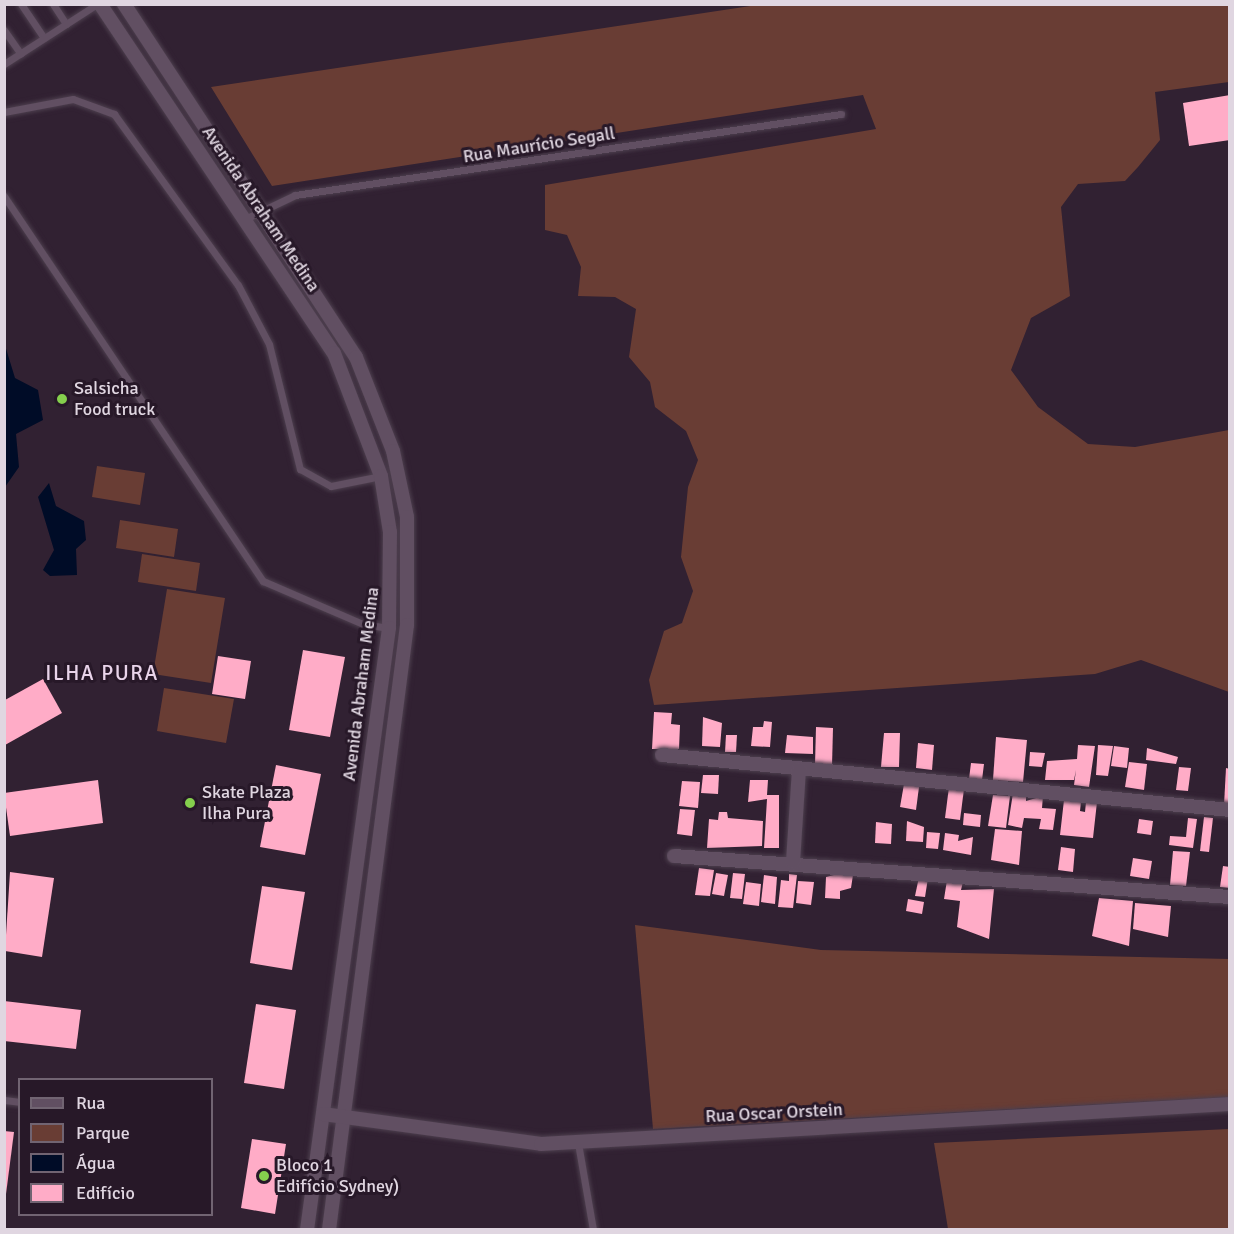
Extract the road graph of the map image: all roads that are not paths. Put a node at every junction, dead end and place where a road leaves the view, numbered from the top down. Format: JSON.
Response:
{"nodes":[{"id":1,"x":21,"y":4,"type":"edge"},
{"id":2,"x":53,"y":4,"type":"edge"},
{"id":3,"x":98,"y":4,"type":"edge"},
{"id":4,"x":124,"y":4,"type":"edge"},
{"id":5,"x":66,"y":24,"type":"junction"},
{"id":6,"x":4,"y":30,"type":"edge"},
{"id":7,"x":44,"y":38,"type":"junction"},
{"id":8,"x":21,"y":54,"type":"junction"},
{"id":9,"x":4,"y":64,"type":"edge"},
{"id":10,"x":4,"y":112,"type":"edge"},
{"id":11,"x":841,"y":114,"type":"dead end"},
{"id":12,"x":4,"y":196,"type":"edge"},
{"id":13,"x":260,"y":209,"type":"junction"},
{"id":14,"x":245,"y":219,"type":"junction"},
{"id":15,"x":381,"y":476,"type":"junction"},
{"id":16,"x":390,"y":628,"type":"junction"},
{"id":17,"x":377,"y":720,"type":"junction"},
{"id":18,"x":395,"y":725,"type":"junction"},
{"id":19,"x":373,"y":748,"type":"junction"},
{"id":20,"x":392,"y":751,"type":"junction"},
{"id":21,"x":662,"y":755,"type":"dead end"},
{"id":22,"x":799,"y":769,"type":"junction"},
{"id":23,"x":1230,"y":810,"type":"edge"},
{"id":24,"x":674,"y":856,"type":"dead end"},
{"id":25,"x":793,"y":862,"type":"junction"},
{"id":26,"x":1230,"y":897,"type":"edge"},
{"id":27,"x":1230,"y":1104,"type":"edge"},
{"id":28,"x":323,"y":1114,"type":"junction"},
{"id":29,"x":344,"y":1118,"type":"junction"},
{"id":30,"x":578,"y":1143,"type":"junction"},
{"id":31,"x":307,"y":1230,"type":"edge"},
{"id":32,"x":329,"y":1230,"type":"edge"},
{"id":33,"x":593,"y":1230,"type":"edge"}],
"edges":[{"from":1,"to":7,"type":"lane"},
{"from":2,"to":5,"type":"lane"},
{"from":3,"to":5,"type":"lane"},
{"from":3,"to":14,"type":"street","name":"Avenida Abraham Medina"},
{"from":4,"to":13,"type":"street","name":"Avenida Abraham Medina"},
{"from":5,"to":7,"type":"lane"},
{"from":6,"to":8,"type":"lane"},
{"from":7,"to":8,"type":"lane"},
{"from":8,"to":9,"type":"lane"},
{"from":10,"to":15,"type":"lane"},
{"from":11,"to":13,"type":"lane","name":"Rua Maurício Segall"},
{"from":12,"to":16,"type":"lane"},
{"from":13,"to":14,"type":"lane","name":"Rua Maurício Segall"},
{"from":13,"to":18,"type":"street","name":"Avenida Abraham Medina"},
{"from":14,"to":15,"type":"street","name":"Avenida Abraham Medina"},
{"from":15,"to":16,"type":"street","name":"Avenida Abraham Medina"},
{"from":16,"to":17,"type":"street","name":"Avenida Abraham Medina"},
{"from":17,"to":18,"type":"street"},
{"from":17,"to":19,"type":"street","name":"Avenida Abraham Medina"},
{"from":18,"to":20,"type":"street","name":"Avenida Abraham Medina"},
{"from":19,"to":20,"type":"street"},
{"from":19,"to":28,"type":"street","name":"Avenida Abraham Medina"},
{"from":20,"to":29,"type":"street","name":"Avenida Abraham Medina"},
{"from":21,"to":22,"type":"street"},
{"from":22,"to":23,"type":"street"},
{"from":22,"to":25,"type":"street"},
{"from":24,"to":25,"type":"street"},
{"from":25,"to":26,"type":"street"},
{"from":27,"to":30,"type":"street","name":"Rua Oscar Orstein"},
{"from":28,"to":29,"type":"street","name":"Rua Oscar Orstein"},
{"from":28,"to":31,"type":"street","name":"Avenida Abraham Medina"},
{"from":29,"to":30,"type":"street","name":"Rua Oscar Orstein"},
{"from":29,"to":32,"type":"street","name":"Avenida Abraham Medina"},
{"from":30,"to":33,"type":"lane"}]}
